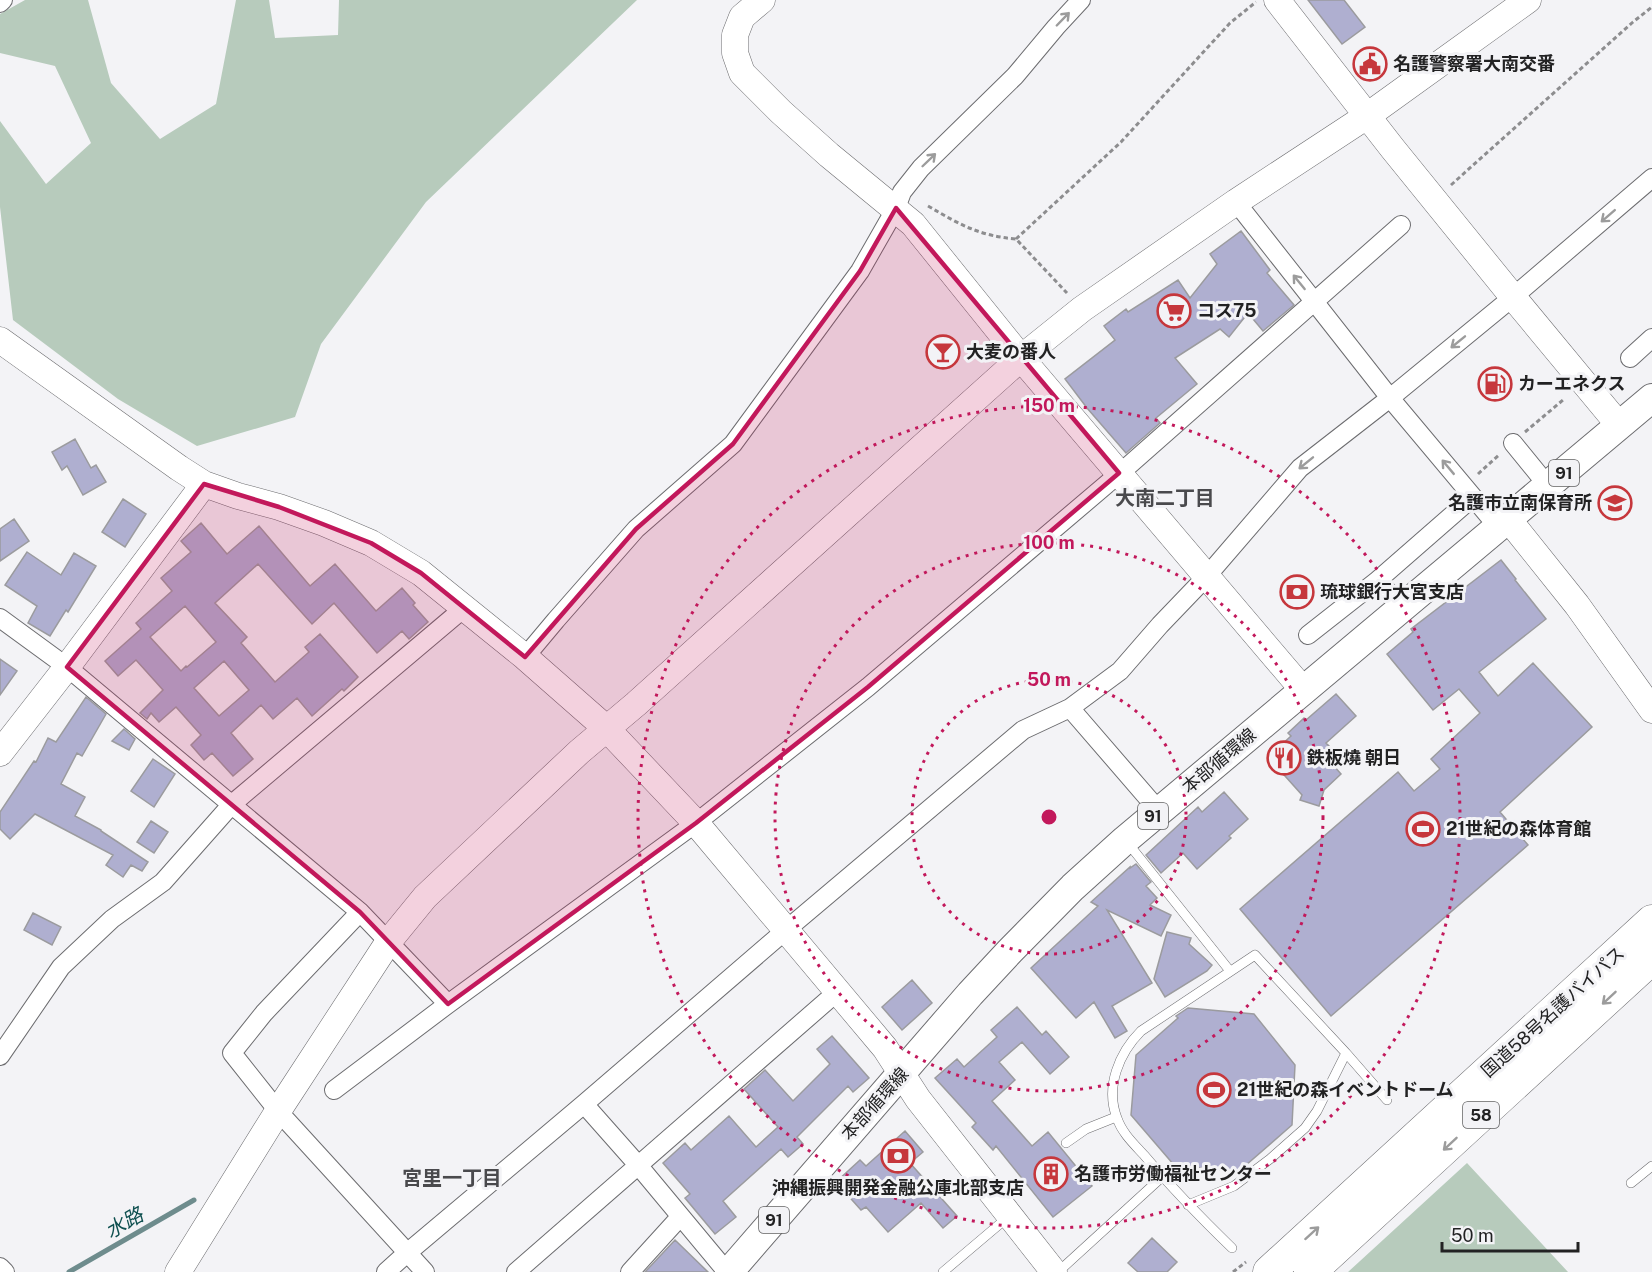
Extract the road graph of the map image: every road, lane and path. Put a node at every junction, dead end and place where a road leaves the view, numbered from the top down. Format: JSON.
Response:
{"nodes":[{"id":1,"x":762,"y":0,"type":"edge"},
{"id":2,"x":1081,"y":0,"type":"edge"},
{"id":3,"x":1258,"y":0,"type":"edge"},
{"id":4,"x":1277,"y":0,"type":"edge"},
{"id":5,"x":1528,"y":0,"type":"edge"},
{"id":6,"x":1652,"y":7,"type":"edge"},
{"id":7,"x":1367,"y":116,"type":"junction"},
{"id":8,"x":1652,"y":178,"type":"edge"},
{"id":9,"x":1445,"y":191,"type":"dead end"},
{"id":10,"x":899,"y":200,"type":"junction"},
{"id":11,"x":1236,"y":202,"type":"junction"},
{"id":12,"x":1401,"y":225,"type":"dead end"},
{"id":13,"x":1016,"y":239,"type":"junction"},
{"id":14,"x":1513,"y":297,"type":"junction"},
{"id":15,"x":1315,"y":302,"type":"junction"},
{"id":16,"x":1082,"y":309,"type":"junction"},
{"id":17,"x":1652,"y":338,"type":"edge"},
{"id":18,"x":0,"y":340,"type":"edge"},
{"id":19,"x":1021,"y":358,"type":"junction"},
{"id":20,"x":1630,"y":358,"type":"dead end"},
{"id":21,"x":1390,"y":398,"type":"junction"},
{"id":22,"x":1652,"y":398,"type":"edge"},
{"id":23,"x":1619,"y":425,"type":"junction"},
{"id":24,"x":1513,"y":443,"type":"dead end"},
{"id":25,"x":1119,"y":473,"type":"junction"},
{"id":26,"x":204,"y":484,"type":"junction"},
{"id":27,"x":1548,"y":486,"type":"junction"},
{"id":28,"x":1473,"y":497,"type":"junction"},
{"id":29,"x":1504,"y":524,"type":"junction"},
{"id":30,"x":1207,"y":576,"type":"junction"},
{"id":31,"x":1378,"y":580,"type":"junction"},
{"id":32,"x":464,"y":608,"type":"junction"},
{"id":33,"x":1402,"y":609,"type":"junction"},
{"id":34,"x":0,"y":618,"type":"edge"},
{"id":35,"x":1308,"y":634,"type":"dead end"},
{"id":36,"x":525,"y":657,"type":"junction"},
{"id":37,"x":67,"y":667,"type":"junction"},
{"id":38,"x":1304,"y":691,"type":"junction"},
{"id":39,"x":1070,"y":708,"type":"junction"},
{"id":40,"x":1652,"y":710,"type":"edge"},
{"id":41,"x":607,"y":729,"type":"junction"},
{"id":42,"x":0,"y":753,"type":"edge"},
{"id":43,"x":232,"y":804,"type":"junction"},
{"id":44,"x":1159,"y":812,"type":"junction"},
{"id":45,"x":696,"y":824,"type":"junction"},
{"id":46,"x":1125,"y":840,"type":"junction"},
{"id":47,"x":360,"y":912,"type":"junction"},
{"id":48,"x":1652,"y":921,"type":"edge"},
{"id":49,"x":786,"y":930,"type":"junction"},
{"id":50,"x":389,"y":941,"type":"junction"},
{"id":51,"x":1652,"y":958,"type":"edge"},
{"id":52,"x":1230,"y":971,"type":"junction"},
{"id":53,"x":837,"y":992,"type":"junction"},
{"id":54,"x":448,"y":1004,"type":"junction"},
{"id":55,"x":1346,"y":1053,"type":"junction"},
{"id":56,"x":0,"y":1056,"type":"edge"},
{"id":57,"x":902,"y":1074,"type":"junction"},
{"id":58,"x":334,"y":1090,"type":"dead end"},
{"id":59,"x":1387,"y":1100,"type":"dead end"},
{"id":60,"x":584,"y":1104,"type":"junction"},
{"id":61,"x":278,"y":1111,"type":"junction"},
{"id":62,"x":1116,"y":1117,"type":"junction"},
{"id":63,"x":1066,"y":1143,"type":"dead end"},
{"id":64,"x":638,"y":1165,"type":"junction"},
{"id":65,"x":1652,"y":1166,"type":"edge"},
{"id":66,"x":1162,"y":1177,"type":"junction"},
{"id":67,"x":1631,"y":1183,"type":"dead end"},
{"id":68,"x":1188,"y":1205,"type":"junction"},
{"id":69,"x":1010,"y":1215,"type":"junction"},
{"id":70,"x":680,"y":1217,"type":"junction"},
{"id":71,"x":1232,"y":1248,"type":"dead end"},
{"id":72,"x":407,"y":1253,"type":"junction"},
{"id":73,"x":0,"y":1267,"type":"edge"},
{"id":74,"x":5,"y":1272,"type":"edge"},
{"id":75,"x":178,"y":1272,"type":"edge"},
{"id":76,"x":386,"y":1272,"type":"edge"},
{"id":77,"x":425,"y":1272,"type":"edge"},
{"id":78,"x":516,"y":1272,"type":"edge"},
{"id":79,"x":630,"y":1272,"type":"edge"},
{"id":80,"x":728,"y":1272,"type":"edge"},
{"id":81,"x":943,"y":1272,"type":"edge"},
{"id":82,"x":1056,"y":1272,"type":"edge"},
{"id":83,"x":1269,"y":1272,"type":"edge"},
{"id":84,"x":1310,"y":1272,"type":"edge"}],
"edges":[{"from":1,"to":10,"type":"street"},
{"from":10,"to":2,"type":"street","one_way":true},
{"from":3,"to":13,"type":"path"},
{"from":4,"to":7,"type":"street"},
{"from":5,"to":7,"type":"street"},
{"from":6,"to":9,"type":"path"},
{"from":7,"to":11,"type":"street"},
{"from":7,"to":14,"type":"street"},
{"from":8,"to":14,"type":"street","one_way":true},
{"from":10,"to":13,"type":"path"},
{"from":10,"to":19,"type":"street"},
{"from":10,"to":36,"type":"street"},
{"from":15,"to":11,"type":"street","one_way":true},
{"from":11,"to":16,"type":"street"},
{"from":12,"to":15,"type":"street"},
{"from":13,"to":16,"type":"path"},
{"from":14,"to":21,"type":"street","one_way":true},
{"from":14,"to":23,"type":"street"},
{"from":15,"to":21,"type":"street"},
{"from":15,"to":25,"type":"street"},
{"from":16,"to":19,"type":"street"},
{"from":17,"to":20,"type":"street"},
{"from":18,"to":26,"type":"street"},
{"from":19,"to":25,"type":"street"},
{"from":19,"to":41,"type":"street"},
{"from":28,"to":21,"type":"street","one_way":true},
{"from":21,"to":30,"type":"street","one_way":true},
{"from":22,"to":23,"type":"main road","name":"本部循環線","number":"91"},
{"from":23,"to":27,"type":"main road","name":"本部循環線","number":"91"},
{"from":24,"to":27,"type":"street"},
{"from":25,"to":30,"type":"street"},
{"from":25,"to":45,"type":"street"},
{"from":26,"to":32,"type":"street"},
{"from":26,"to":37,"type":"street"},
{"from":27,"to":29,"type":"main road","name":"本部循環線","number":"91"},
{"from":28,"to":29,"type":"street"},
{"from":28,"to":31,"type":"street"},
{"from":29,"to":33,"type":"main road","name":"本部循環線","number":"91"},
{"from":29,"to":40,"type":"street"},
{"from":30,"to":38,"type":"street"},
{"from":30,"to":39,"type":"street"},
{"from":31,"to":33,"type":"street"},
{"from":31,"to":35,"type":"street"},
{"from":32,"to":36,"type":"street"},
{"from":32,"to":43,"type":"street"},
{"from":33,"to":38,"type":"main road","name":"本部循環線","number":"91"},
{"from":34,"to":37,"type":"street"},
{"from":36,"to":41,"type":"street"},
{"from":37,"to":42,"type":"street"},
{"from":37,"to":43,"type":"street"},
{"from":38,"to":44,"type":"main road","name":"本部循環線","number":"91"},
{"from":39,"to":44,"type":"street"},
{"from":39,"to":49,"type":"street"},
{"from":41,"to":45,"type":"street"},
{"from":41,"to":50,"type":"street"},
{"from":43,"to":47,"type":"street"},
{"from":43,"to":56,"type":"street"},
{"from":44,"to":46,"type":"main road","name":"本部循環線","number":"91"},
{"from":45,"to":49,"type":"street"},
{"from":45,"to":54,"type":"street"},
{"from":46,"to":52,"type":"lane"},
{"from":46,"to":57,"type":"main road","name":"本部循環線","number":"91"},
{"from":47,"to":50,"type":"street"},
{"from":47,"to":61,"type":"street"},
{"from":83,"to":48,"type":"highway","name":"国道58号名護バイパス","number":"58","one_way":true},
{"from":49,"to":53,"type":"street"},
{"from":49,"to":60,"type":"street"},
{"from":50,"to":54,"type":"street"},
{"from":50,"to":61,"type":"street"},
{"from":51,"to":84,"type":"highway","name":"国道58号名護バイパス","number":"58","one_way":true},
{"from":52,"to":55,"type":"lane"},
{"from":52,"to":62,"type":"lane"},
{"from":53,"to":57,"type":"street"},
{"from":53,"to":64,"type":"street"},
{"from":54,"to":58,"type":"street"},
{"from":55,"to":59,"type":"lane"},
{"from":55,"to":68,"type":"lane"},
{"from":57,"to":69,"type":"street"},
{"from":57,"to":80,"type":"main road","name":"本部循環線","number":"91"},
{"from":60,"to":64,"type":"street"},
{"from":60,"to":72,"type":"street"},
{"from":61,"to":72,"type":"street"},
{"from":61,"to":75,"type":"street"},
{"from":62,"to":63,"type":"lane"},
{"from":62,"to":66,"type":"lane"},
{"from":64,"to":70,"type":"street"},
{"from":64,"to":78,"type":"street"},
{"from":65,"to":67,"type":"lane"},
{"from":66,"to":68,"type":"lane"},
{"from":66,"to":82,"type":"lane"},
{"from":68,"to":71,"type":"lane"},
{"from":69,"to":81,"type":"lane"},
{"from":69,"to":82,"type":"street"},
{"from":70,"to":79,"type":"street"},
{"from":70,"to":80,"type":"street"},
{"from":72,"to":76,"type":"street"},
{"from":72,"to":77,"type":"street"},
{"from":73,"to":74,"type":"street"}]}
